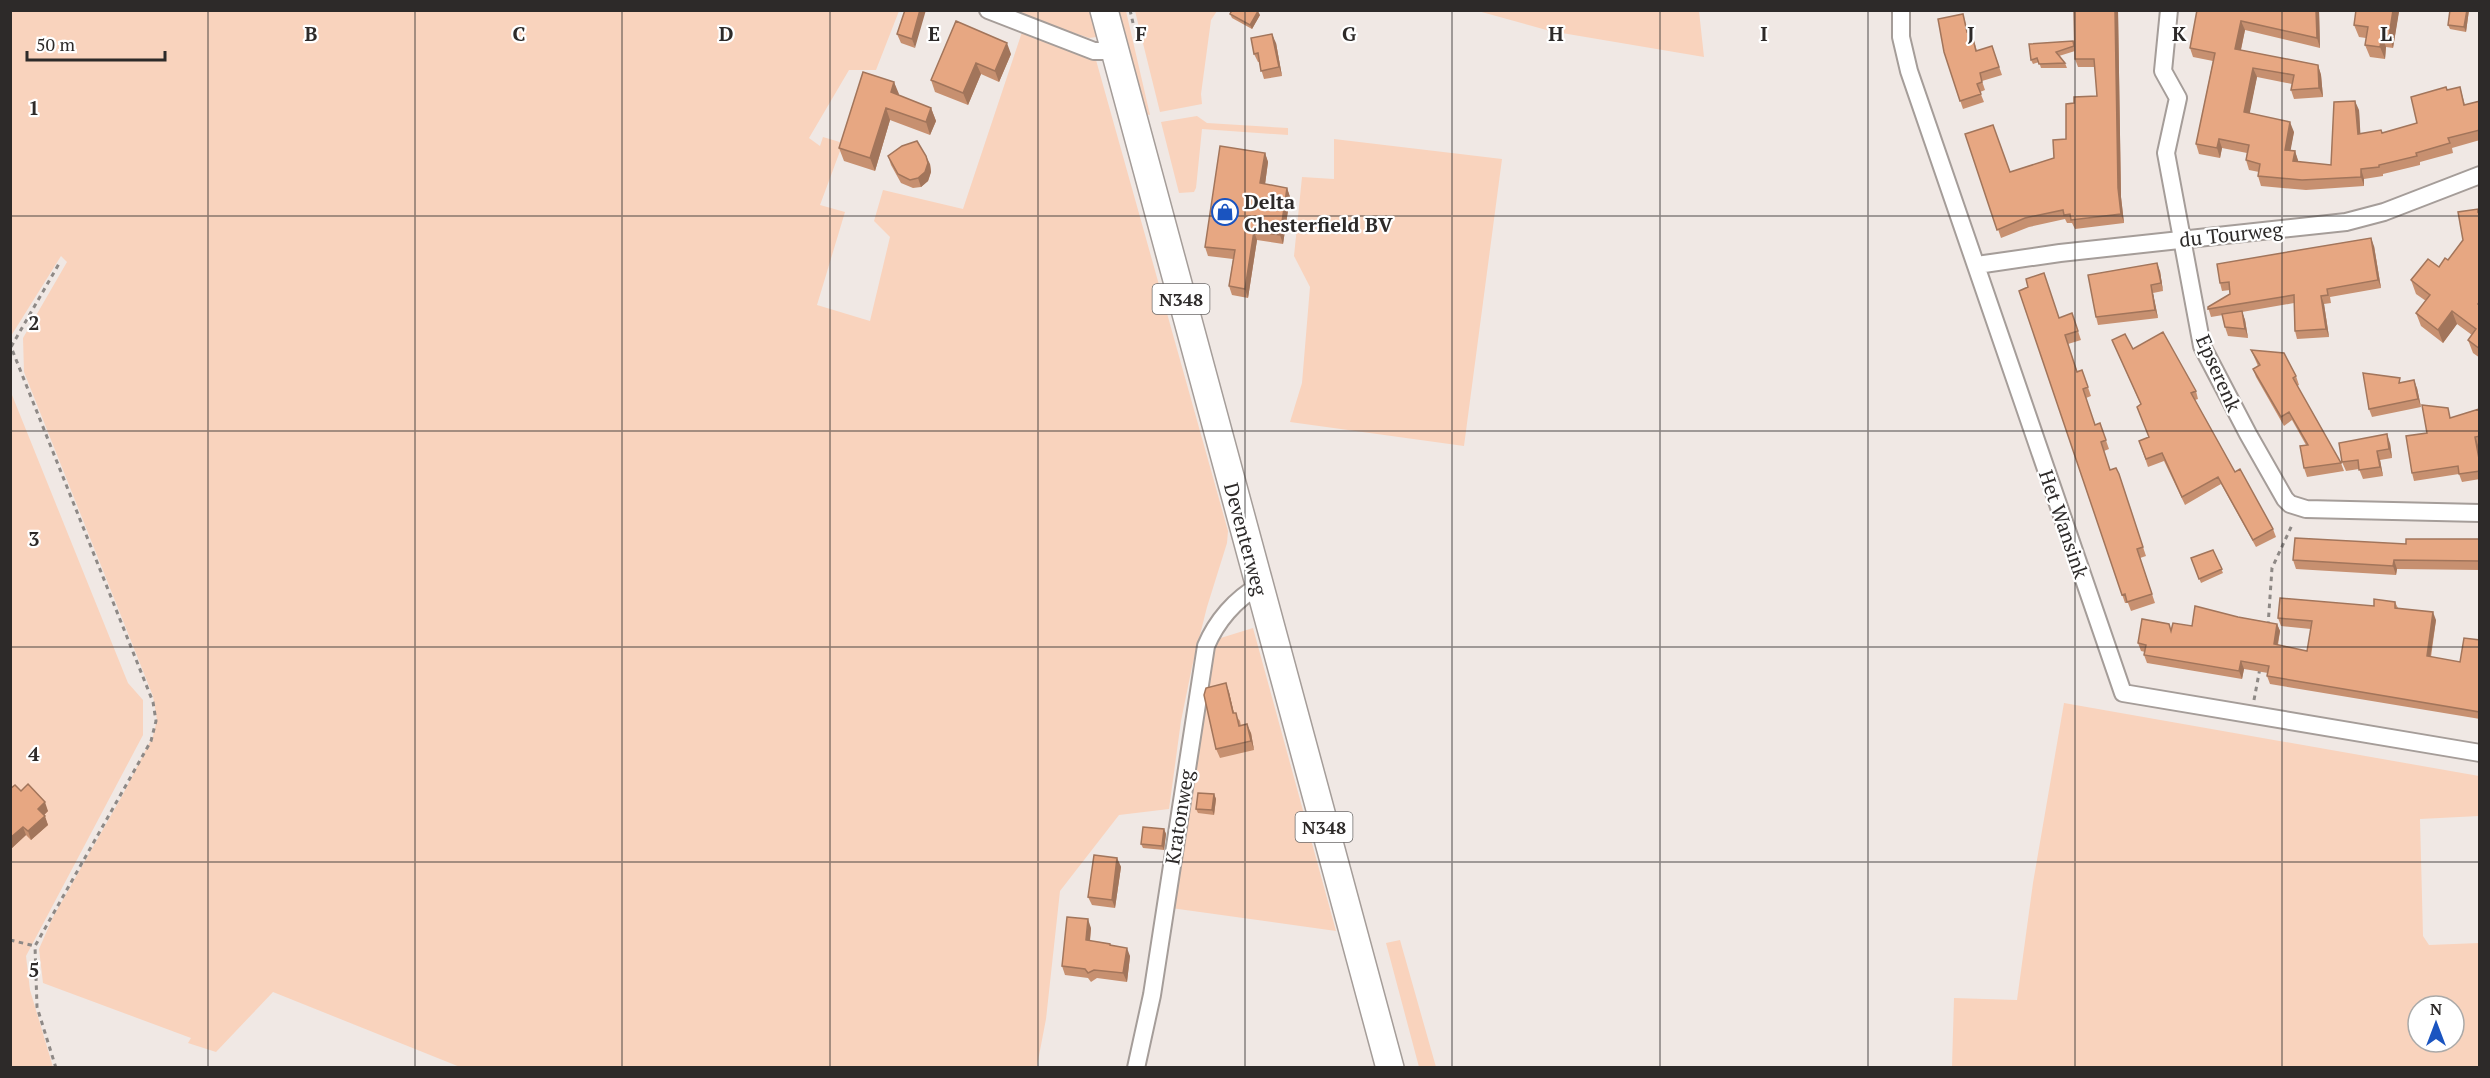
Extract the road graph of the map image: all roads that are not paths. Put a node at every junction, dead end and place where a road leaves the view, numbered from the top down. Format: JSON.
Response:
{"nodes":[{"id":1,"x":988,"y":10,"type":"edge"},
{"id":2,"x":1104,"y":10,"type":"edge"},
{"id":3,"x":1901,"y":10,"type":"edge"},
{"id":4,"x":2169,"y":10,"type":"edge"},
{"id":5,"x":1114,"y":51,"type":"junction"},
{"id":6,"x":2480,"y":175,"type":"edge"},
{"id":7,"x":2181,"y":239,"type":"junction"},
{"id":8,"x":1977,"y":265,"type":"junction"},
{"id":9,"x":2480,"y":513,"type":"edge"},
{"id":10,"x":1259,"y":586,"type":"junction"},
{"id":11,"x":2480,"y":753,"type":"edge"},
{"id":12,"x":1136,"y":1068,"type":"edge"},
{"id":13,"x":1390,"y":1068,"type":"edge"}],
"edges":[{"from":1,"to":5,"type":"street"},
{"from":2,"to":5,"type":"main road","name":"Deventerweg","number":"N348"},
{"from":3,"to":8,"type":"street","name":"Het Wansink"},
{"from":4,"to":7,"type":"street","name":"Epserenk"},
{"from":5,"to":10,"type":"main road","name":"Deventerweg","number":"N348"},
{"from":6,"to":7,"type":"street","name":"du Tourweg"},
{"from":7,"to":8,"type":"street","name":"du Tourweg"},
{"from":7,"to":9,"type":"street","name":"Epserenk"},
{"from":8,"to":11,"type":"street","name":"Het Wansink"},
{"from":10,"to":12,"type":"street","name":"Kratonweg"},
{"from":10,"to":13,"type":"main road","name":"Deventerweg","number":"N348"}]}
